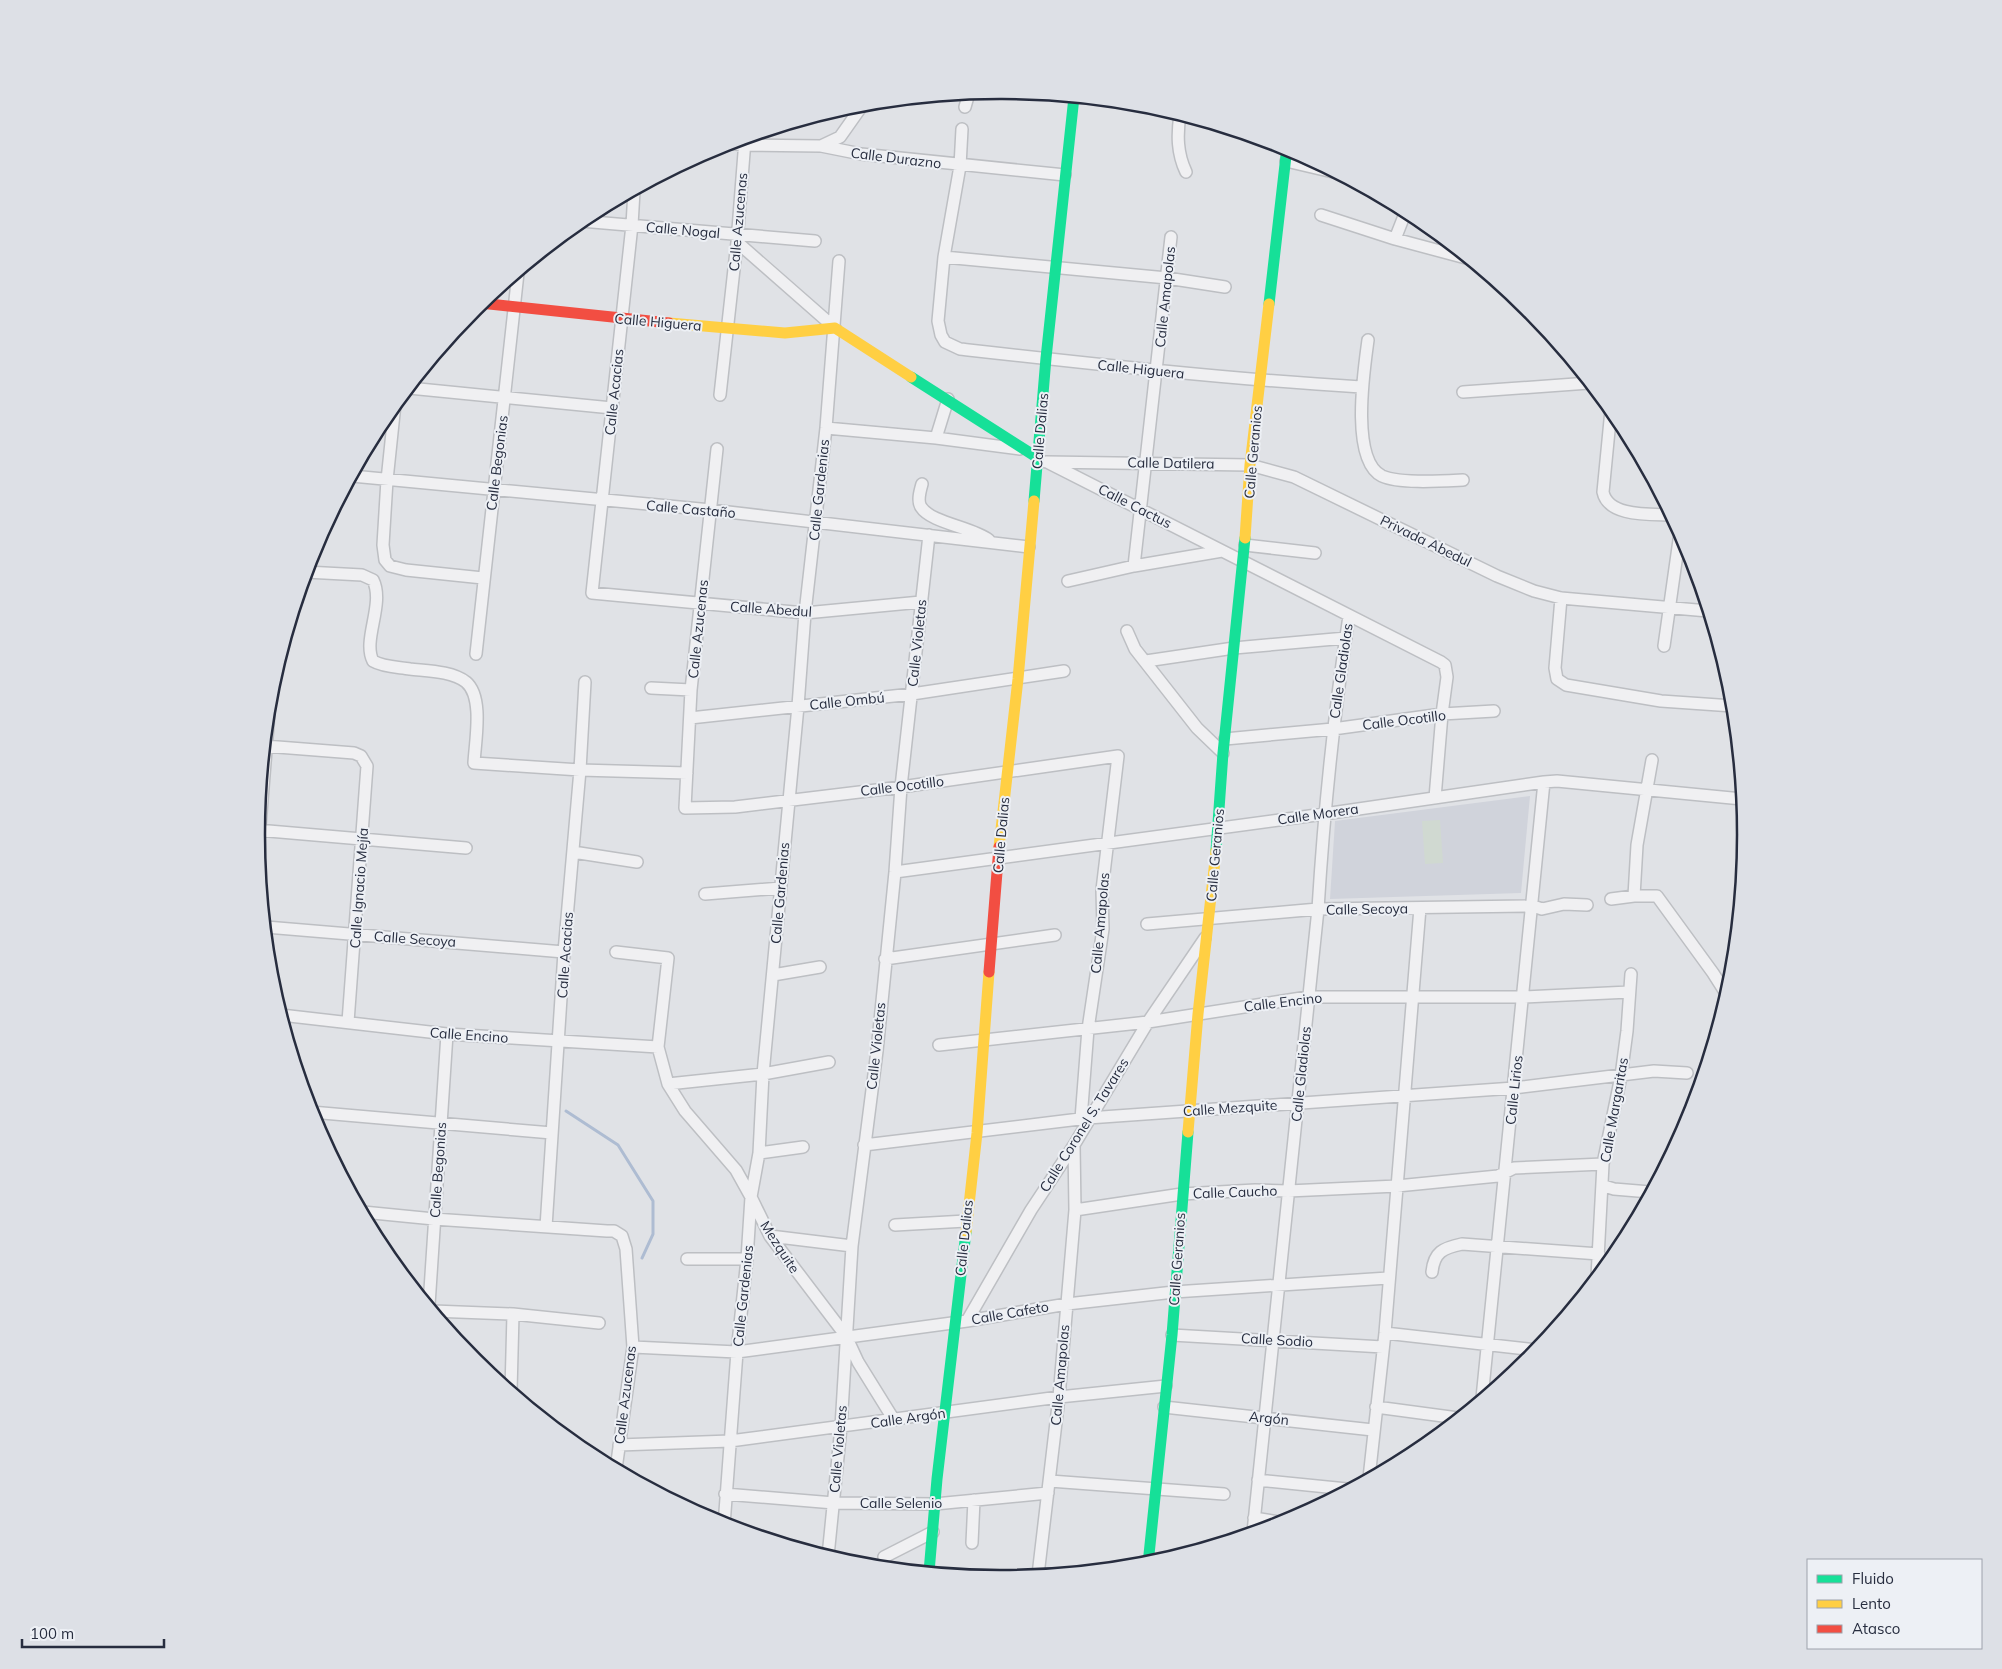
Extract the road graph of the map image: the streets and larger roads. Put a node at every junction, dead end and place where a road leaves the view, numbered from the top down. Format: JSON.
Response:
{"nodes":[{"id":1,"x":967,"y":100,"type":"edge"},
{"id":2,"x":1073,"y":103,"type":"edge"},
{"id":3,"x":965,"y":107,"type":"dead end"},
{"id":4,"x":858,"y":113,"type":"edge"},
{"id":5,"x":1180,"y":121,"type":"edge"},
{"id":6,"x":962,"y":129,"type":"dead end"},
{"id":7,"x":753,"y":142,"type":"edge"},
{"id":8,"x":745,"y":145,"type":"edge"},
{"id":9,"x":821,"y":146,"type":"junction"},
{"id":10,"x":1286,"y":157,"type":"edge"},
{"id":11,"x":1286,"y":161,"type":"junction"},
{"id":12,"x":960,"y":166,"type":"junction"},
{"id":13,"x":1306,"y":166,"type":"edge"},
{"id":14,"x":1186,"y":172,"type":"dead end"},
{"id":15,"x":1065,"y":175,"type":"junction"},
{"id":16,"x":634,"y":197,"type":"edge"},
{"id":17,"x":1321,"y":215,"type":"dead end"},
{"id":18,"x":1403,"y":219,"type":"edge"},
{"id":19,"x":594,"y":222,"type":"edge"},
{"id":20,"x":632,"y":225,"type":"junction"},
{"id":21,"x":1171,"y":236,"type":"dead end"},
{"id":22,"x":737,"y":239,"type":"junction"},
{"id":23,"x":1396,"y":239,"type":"junction"},
{"id":24,"x":816,"y":241,"type":"dead end"},
{"id":25,"x":1453,"y":255,"type":"edge"},
{"id":26,"x":944,"y":257,"type":"junction"},
{"id":27,"x":840,"y":261,"type":"dead end"},
{"id":28,"x":1057,"y":267,"type":"junction"},
{"id":29,"x":1167,"y":278,"type":"junction"},
{"id":30,"x":517,"y":280,"type":"edge"},
{"id":31,"x":1225,"y":287,"type":"dead end"},
{"id":32,"x":491,"y":304,"type":"edge"},
{"id":33,"x":514,"y":307,"type":"junction"},
{"id":34,"x":622,"y":319,"type":"junction"},
{"id":35,"x":728,"y":328,"type":"junction"},
{"id":36,"x":835,"y":328,"type":"junction"},
{"id":37,"x":1368,"y":340,"type":"dead end"},
{"id":38,"x":1046,"y":358,"type":"junction"},
{"id":39,"x":1156,"y":370,"type":"junction"},
{"id":40,"x":1260,"y":381,"type":"junction"},
{"id":41,"x":1582,"y":383,"type":"edge"},
{"id":42,"x":1361,"y":387,"type":"junction"},
{"id":43,"x":416,"y":389,"type":"edge"},
{"id":44,"x":1463,"y":392,"type":"dead end"},
{"id":45,"x":720,"y":395,"type":"dead end"},
{"id":46,"x":504,"y":398,"type":"junction"},
{"id":47,"x":948,"y":399,"type":"junction"},
{"id":48,"x":612,"y":408,"type":"junction"},
{"id":49,"x":394,"y":419,"type":"edge"},
{"id":50,"x":1610,"y":422,"type":"edge"},
{"id":51,"x":826,"y":428,"type":"junction"},
{"id":52,"x":936,"y":438,"type":"junction"},
{"id":53,"x":717,"y":449,"type":"dead end"},
{"id":54,"x":1025,"y":449,"type":"junction"},
{"id":55,"x":1042,"y":460,"type":"junction"},
{"id":56,"x":1144,"y":462,"type":"junction"},
{"id":57,"x":1250,"y":465,"type":"junction"},
{"id":58,"x":359,"y":477,"type":"edge"},
{"id":59,"x":1294,"y":477,"type":"joint"},
{"id":60,"x":387,"y":480,"type":"junction"},
{"id":61,"x":1463,"y":480,"type":"dead end"},
{"id":62,"x":922,"y":484,"type":"dead end"},
{"id":63,"x":494,"y":490,"type":"junction"},
{"id":64,"x":602,"y":501,"type":"junction"},
{"id":65,"x":1141,"y":508,"type":"junction"},
{"id":66,"x":711,"y":510,"type":"junction"},
{"id":67,"x":1664,"y":515,"type":"edge"},
{"id":68,"x":815,"y":521,"type":"junction"},
{"id":69,"x":929,"y":535,"type":"junction"},
{"id":70,"x":991,"y":542,"type":"junction"},
{"id":71,"x":1245,"y":545,"type":"junction"},
{"id":72,"x":1678,"y":546,"type":"edge"},
{"id":73,"x":1029,"y":547,"type":"junction"},
{"id":74,"x":1222,"y":551,"type":"junction"},
{"id":75,"x":1315,"y":553,"type":"dead end"},
{"id":76,"x":1244,"y":562,"type":"junction"},
{"id":77,"x":1134,"y":566,"type":"junction"},
{"id":78,"x":314,"y":573,"type":"edge"},
{"id":79,"x":483,"y":578,"type":"junction"},
{"id":80,"x":1068,"y":581,"type":"dead end"},
{"id":81,"x":592,"y":593,"type":"joint"},
{"id":82,"x":1561,"y":598,"type":"junction"},
{"id":83,"x":921,"y":602,"type":"junction"},
{"id":84,"x":700,"y":604,"type":"junction"},
{"id":85,"x":1669,"y":608,"type":"junction"},
{"id":86,"x":1702,"y":611,"type":"edge"},
{"id":87,"x":805,"y":613,"type":"junction"},
{"id":88,"x":1349,"y":616,"type":"junction"},
{"id":89,"x":1127,"y":631,"type":"dead end"},
{"id":90,"x":1346,"y":638,"type":"junction"},
{"id":91,"x":1664,"y":646,"type":"dead end"},
{"id":92,"x":1234,"y":648,"type":"junction"},
{"id":93,"x":476,"y":654,"type":"dead end"},
{"id":94,"x":1146,"y":661,"type":"junction"},
{"id":95,"x":1064,"y":672,"type":"dead end"},
{"id":96,"x":1018,"y":679,"type":"junction"},
{"id":97,"x":585,"y":682,"type":"dead end"},
{"id":98,"x":651,"y":688,"type":"dead end"},
{"id":99,"x":691,"y":690,"type":"junction"},
{"id":100,"x":912,"y":694,"type":"junction"},
{"id":101,"x":1725,"y":705,"type":"edge"},
{"id":102,"x":798,"y":706,"type":"junction"},
{"id":103,"x":1494,"y":712,"type":"dead end"},
{"id":104,"x":1442,"y":714,"type":"junction"},
{"id":105,"x":690,"y":718,"type":"junction"},
{"id":106,"x":1333,"y":729,"type":"junction"},
{"id":107,"x":1225,"y":739,"type":"junction"},
{"id":108,"x":271,"y":746,"type":"edge"},
{"id":109,"x":1223,"y":753,"type":"junction"},
{"id":110,"x":1118,"y":756,"type":"joint"},
{"id":111,"x":1652,"y":760,"type":"dead end"},
{"id":112,"x":580,"y":770,"type":"junction"},
{"id":113,"x":1008,"y":772,"type":"junction"},
{"id":114,"x":687,"y":773,"type":"junction"},
{"id":115,"x":1544,"y":782,"type":"junction"},
{"id":116,"x":901,"y":787,"type":"junction"},
{"id":117,"x":1648,"y":789,"type":"junction"},
{"id":118,"x":1435,"y":798,"type":"junction"},
{"id":119,"x":1736,"y":798,"type":"edge"},
{"id":120,"x":789,"y":800,"type":"junction"},
{"id":121,"x":686,"y":808,"type":"joint"},
{"id":122,"x":1324,"y":814,"type":"junction"},
{"id":123,"x":1218,"y":828,"type":"junction"},
{"id":124,"x":265,"y":831,"type":"edge"},
{"id":125,"x":363,"y":839,"type":"junction"},
{"id":126,"x":1109,"y":843,"type":"junction"},
{"id":127,"x":466,"y":848,"type":"dead end"},
{"id":128,"x":573,"y":852,"type":"junction"},
{"id":129,"x":998,"y":858,"type":"junction"},
{"id":130,"x":637,"y":862,"type":"dead end"},
{"id":131,"x":894,"y":872,"type":"junction"},
{"id":132,"x":781,"y":888,"type":"junction"},
{"id":133,"x":705,"y":894,"type":"dead end"},
{"id":134,"x":1634,"y":896,"type":"junction"},
{"id":135,"x":1611,"y":899,"type":"dead end"},
{"id":136,"x":1587,"y":905,"type":"dead end"},
{"id":137,"x":1533,"y":906,"type":"junction"},
{"id":138,"x":1420,"y":908,"type":"junction"},
{"id":139,"x":1318,"y":909,"type":"junction"},
{"id":140,"x":1210,"y":918,"type":"junction"},
{"id":141,"x":1147,"y":924,"type":"dead end"},
{"id":142,"x":272,"y":928,"type":"edge"},
{"id":143,"x":1208,"y":934,"type":"junction"},
{"id":144,"x":356,"y":935,"type":"junction"},
{"id":145,"x":1055,"y":935,"type":"dead end"},
{"id":146,"x":993,"y":945,"type":"junction"},
{"id":147,"x":564,"y":952,"type":"junction"},
{"id":148,"x":616,"y":952,"type":"dead end"},
{"id":149,"x":885,"y":959,"type":"junction"},
{"id":150,"x":820,"y":967,"type":"dead end"},
{"id":151,"x":1631,"y":974,"type":"dead end"},
{"id":152,"x":773,"y":975,"type":"junction"},
{"id":153,"x":1721,"y":986,"type":"edge"},
{"id":154,"x":1629,"y":992,"type":"junction"},
{"id":155,"x":1524,"y":996,"type":"junction"},
{"id":156,"x":1308,"y":997,"type":"junction"},
{"id":157,"x":1413,"y":998,"type":"junction"},
{"id":158,"x":1198,"y":1014,"type":"junction"},
{"id":159,"x":288,"y":1016,"type":"edge"},
{"id":160,"x":348,"y":1022,"type":"junction"},
{"id":161,"x":1148,"y":1022,"type":"junction"},
{"id":162,"x":1088,"y":1029,"type":"junction"},
{"id":163,"x":447,"y":1034,"type":"junction"},
{"id":164,"x":559,"y":1040,"type":"junction"},
{"id":165,"x":985,"y":1040,"type":"junction"},
{"id":166,"x":939,"y":1045,"type":"dead end"},
{"id":167,"x":658,"y":1047,"type":"junction"},
{"id":168,"x":829,"y":1062,"type":"dead end"},
{"id":169,"x":1687,"y":1073,"type":"dead end"},
{"id":170,"x":764,"y":1074,"type":"junction"},
{"id":171,"x":1621,"y":1076,"type":"junction"},
{"id":172,"x":668,"y":1084,"type":"junction"},
{"id":173,"x":1514,"y":1088,"type":"junction"},
{"id":174,"x":1404,"y":1096,"type":"junction"},
{"id":175,"x":1299,"y":1103,"type":"junction"},
{"id":176,"x":1190,"y":1111,"type":"junction"},
{"id":177,"x":320,"y":1113,"type":"edge"},
{"id":178,"x":1084,"y":1118,"type":"junction"},
{"id":179,"x":441,"y":1123,"type":"junction"},
{"id":180,"x":977,"y":1132,"type":"junction"},
{"id":181,"x":552,"y":1133,"type":"junction"},
{"id":182,"x":864,"y":1145,"type":"junction"},
{"id":183,"x":1074,"y":1145,"type":"junction"},
{"id":184,"x":803,"y":1147,"type":"dead end"},
{"id":185,"x":758,"y":1153,"type":"junction"},
{"id":186,"x":1604,"y":1164,"type":"junction"},
{"id":187,"x":1506,"y":1171,"type":"junction"},
{"id":188,"x":1397,"y":1186,"type":"junction"},
{"id":189,"x":1604,"y":1186,"type":"junction"},
{"id":190,"x":1288,"y":1191,"type":"junction"},
{"id":191,"x":1644,"y":1191,"type":"edge"},
{"id":192,"x":1182,"y":1194,"type":"junction"},
{"id":193,"x":752,"y":1197,"type":"junction"},
{"id":194,"x":1075,"y":1210,"type":"junction"},
{"id":195,"x":371,"y":1213,"type":"edge"},
{"id":196,"x":434,"y":1219,"type":"junction"},
{"id":197,"x":966,"y":1221,"type":"junction"},
{"id":198,"x":895,"y":1225,"type":"dead end"},
{"id":199,"x":546,"y":1227,"type":"junction"},
{"id":200,"x":770,"y":1236,"type":"junction"},
{"id":201,"x":852,"y":1246,"type":"junction"},
{"id":202,"x":1498,"y":1247,"type":"junction"},
{"id":203,"x":1599,"y":1254,"type":"junction"},
{"id":204,"x":687,"y":1259,"type":"dead end"},
{"id":205,"x":748,"y":1259,"type":"junction"},
{"id":206,"x":1599,"y":1263,"type":"edge"},
{"id":207,"x":1432,"y":1272,"type":"dead end"},
{"id":208,"x":1388,"y":1278,"type":"junction"},
{"id":209,"x":1278,"y":1284,"type":"junction"},
{"id":210,"x":1174,"y":1292,"type":"junction"},
{"id":211,"x":429,"y":1297,"type":"edge"},
{"id":212,"x":1067,"y":1304,"type":"junction"},
{"id":213,"x":441,"y":1311,"type":"edge"},
{"id":214,"x":513,"y":1314,"type":"junction"},
{"id":215,"x":967,"y":1320,"type":"junction"},
{"id":216,"x":955,"y":1322,"type":"junction"},
{"id":217,"x":599,"y":1323,"type":"dead end"},
{"id":218,"x":1385,"y":1334,"type":"junction"},
{"id":219,"x":1172,"y":1335,"type":"junction"},
{"id":220,"x":846,"y":1336,"type":"junction"},
{"id":221,"x":1272,"y":1340,"type":"junction"},
{"id":222,"x":1488,"y":1346,"type":"junction"},
{"id":223,"x":633,"y":1347,"type":"junction"},
{"id":224,"x":1383,"y":1347,"type":"junction"},
{"id":225,"x":1526,"y":1349,"type":"edge"},
{"id":226,"x":737,"y":1352,"type":"junction"},
{"id":227,"x":511,"y":1383,"type":"edge"},
{"id":228,"x":1166,"y":1386,"type":"junction"},
{"id":229,"x":1483,"y":1391,"type":"edge"},
{"id":230,"x":1059,"y":1397,"type":"junction"},
{"id":231,"x":1376,"y":1407,"type":"junction"},
{"id":232,"x":1164,"y":1408,"type":"junction"},
{"id":233,"x":945,"y":1413,"type":"junction"},
{"id":234,"x":1264,"y":1417,"type":"junction"},
{"id":235,"x":1450,"y":1417,"type":"edge"},
{"id":236,"x":894,"y":1420,"type":"junction"},
{"id":237,"x":841,"y":1427,"type":"junction"},
{"id":238,"x":1373,"y":1430,"type":"junction"},
{"id":239,"x":730,"y":1441,"type":"junction"},
{"id":240,"x":619,"y":1445,"type":"junction"},
{"id":241,"x":617,"y":1462,"type":"edge"},
{"id":242,"x":1370,"y":1472,"type":"edge"},
{"id":243,"x":1258,"y":1480,"type":"junction"},
{"id":244,"x":1050,"y":1481,"type":"junction"},
{"id":245,"x":1155,"y":1487,"type":"junction"},
{"id":246,"x":1336,"y":1489,"type":"edge"},
{"id":247,"x":1048,"y":1493,"type":"junction"},
{"id":248,"x":725,"y":1494,"type":"junction"},
{"id":249,"x":1224,"y":1494,"type":"dead end"},
{"id":250,"x":974,"y":1500,"type":"junction"},
{"id":251,"x":834,"y":1503,"type":"junction"},
{"id":252,"x":935,"y":1504,"type":"junction"},
{"id":253,"x":724,"y":1516,"type":"edge"},
{"id":254,"x":1254,"y":1518,"type":"junction"},
{"id":255,"x":1267,"y":1520,"type":"edge"},
{"id":256,"x":1254,"y":1525,"type":"edge"},
{"id":257,"x":933,"y":1532,"type":"junction"},
{"id":258,"x":972,"y":1543,"type":"dead end"},
{"id":259,"x":829,"y":1549,"type":"edge"},
{"id":260,"x":1149,"y":1555,"type":"edge"},
{"id":261,"x":884,"y":1557,"type":"dead end"},
{"id":262,"x":930,"y":1567,"type":"edge"},
{"id":263,"x":1039,"y":1569,"type":"edge"}],
"edges":[{"from":1,"to":3,"type":"street"},
{"from":2,"to":15,"type":"street","name":"Calle Dalias"},
{"from":4,"to":9,"type":"street"},
{"from":5,"to":14,"type":"street"},
{"from":6,"to":12,"type":"street"},
{"from":7,"to":9,"type":"street","name":"Calle Durazno"},
{"from":8,"to":22,"type":"street","name":"Calle Azucenas"},
{"from":9,"to":12,"type":"street","name":"Calle Durazno"},
{"from":10,"to":11,"type":"street","name":"Calle Geranios"},
{"from":11,"to":13,"type":"street"},
{"from":11,"to":40,"type":"street","name":"Calle Geranios"},
{"from":12,"to":15,"type":"street","name":"Calle Durazno"},
{"from":12,"to":26,"type":"street"},
{"from":15,"to":28,"type":"street","name":"Calle Dalias"},
{"from":16,"to":20,"type":"street","name":"Calle Acacias"},
{"from":17,"to":23,"type":"street"},
{"from":18,"to":23,"type":"street"},
{"from":19,"to":20,"type":"street","name":"Calle Nogal"},
{"from":20,"to":22,"type":"street","name":"Calle Nogal"},
{"from":20,"to":34,"type":"street","name":"Calle Acacias"},
{"from":21,"to":29,"type":"street","name":"Calle Amapolas"},
{"from":22,"to":24,"type":"street","name":"Calle Nogal"},
{"from":22,"to":35,"type":"street","name":"Calle Azucenas"},
{"from":22,"to":36,"type":"street"},
{"from":23,"to":25,"type":"street"},
{"from":26,"to":28,"type":"street"},
{"from":26,"to":38,"type":"street","name":"Calle Higuera"},
{"from":27,"to":36,"type":"street","name":"Calle Gardenias"},
{"from":28,"to":29,"type":"street"},
{"from":28,"to":38,"type":"street","name":"Calle Dalias"},
{"from":29,"to":31,"type":"street"},
{"from":29,"to":39,"type":"street","name":"Calle Amapolas"},
{"from":30,"to":33,"type":"street","name":"Calle Begonias"},
{"from":32,"to":33,"type":"street","name":"Calle Higuera"},
{"from":33,"to":34,"type":"street","name":"Calle Higuera"},
{"from":33,"to":46,"type":"street","name":"Calle Begonias"},
{"from":34,"to":35,"type":"street","name":"Calle Higuera"},
{"from":34,"to":48,"type":"street","name":"Calle Acacias"},
{"from":35,"to":36,"type":"street","name":"Calle Higuera"},
{"from":35,"to":45,"type":"street","name":"Calle Azucenas"},
{"from":36,"to":47,"type":"street","name":"Calle Cactus"},
{"from":36,"to":51,"type":"street","name":"Calle Gardenias"},
{"from":37,"to":42,"type":"street"},
{"from":38,"to":39,"type":"street","name":"Calle Higuera"},
{"from":38,"to":55,"type":"street","name":"Calle Dalias"},
{"from":39,"to":40,"type":"street","name":"Calle Higuera"},
{"from":39,"to":56,"type":"street","name":"Calle Amapolas"},
{"from":40,"to":42,"type":"street","name":"Calle Higuera"},
{"from":40,"to":57,"type":"street","name":"Calle Geranios"},
{"from":41,"to":44,"type":"street"},
{"from":42,"to":61,"type":"street"},
{"from":43,"to":46,"type":"street"},
{"from":46,"to":48,"type":"street"},
{"from":46,"to":63,"type":"street","name":"Calle Begonias"},
{"from":47,"to":52,"type":"street"},
{"from":47,"to":54,"type":"street","name":"Calle Cactus"},
{"from":48,"to":64,"type":"street","name":"Calle Acacias"},
{"from":49,"to":60,"type":"street"},
{"from":50,"to":67,"type":"street"},
{"from":51,"to":52,"type":"street"},
{"from":51,"to":68,"type":"street","name":"Calle Gardenias"},
{"from":52,"to":54,"type":"street"},
{"from":53,"to":66,"type":"street","name":"Calle Azucenas"},
{"from":54,"to":55,"type":"street","name":"Calle Cactus"},
{"from":55,"to":56,"type":"street","name":"Calle Datilera"},
{"from":55,"to":65,"type":"street","name":"Calle Cactus"},
{"from":55,"to":73,"type":"street","name":"Calle Dalias"},
{"from":56,"to":57,"type":"street","name":"Calle Datilera"},
{"from":56,"to":65,"type":"street","name":"Calle Amapolas"},
{"from":57,"to":59,"type":"street","name":"Calle Datilera"},
{"from":57,"to":71,"type":"street","name":"Calle Geranios"},
{"from":58,"to":60,"type":"street","name":"Calle Castaño"},
{"from":59,"to":82,"type":"street","name":"Privada Abedul"},
{"from":60,"to":63,"type":"street","name":"Calle Castaño"},
{"from":60,"to":79,"type":"street"},
{"from":62,"to":70,"type":"street"},
{"from":63,"to":64,"type":"street","name":"Calle Castaño"},
{"from":63,"to":79,"type":"street","name":"Calle Begonias"},
{"from":64,"to":66,"type":"street","name":"Calle Castaño"},
{"from":64,"to":81,"type":"street","name":"Calle Acacias"},
{"from":65,"to":74,"type":"street","name":"Calle Cactus"},
{"from":65,"to":77,"type":"street","name":"Calle Amapolas"},
{"from":66,"to":68,"type":"street","name":"Calle Castaño"},
{"from":66,"to":84,"type":"street","name":"Calle Azucenas"},
{"from":68,"to":69,"type":"street","name":"Calle Castaño"},
{"from":68,"to":87,"type":"street","name":"Calle Gardenias"},
{"from":69,"to":70,"type":"street","name":"Calle Castaño"},
{"from":69,"to":83,"type":"street","name":"Calle Violetas"},
{"from":70,"to":73,"type":"street","name":"Calle Castaño"},
{"from":71,"to":75,"type":"street"},
{"from":71,"to":76,"type":"street","name":"Calle Geranios"},
{"from":72,"to":85,"type":"street"},
{"from":73,"to":96,"type":"street","name":"Calle Dalias"},
{"from":74,"to":76,"type":"street","name":"Calle Cactus"},
{"from":74,"to":77,"type":"street"},
{"from":76,"to":88,"type":"street","name":"Calle Cactus"},
{"from":76,"to":92,"type":"street","name":"Calle Geranios"},
{"from":77,"to":80,"type":"street"},
{"from":78,"to":112,"type":"street"},
{"from":79,"to":93,"type":"street","name":"Calle Begonias"},
{"from":81,"to":84,"type":"street","name":"Calle Abedul"},
{"from":82,"to":85,"type":"street"},
{"from":82,"to":101,"type":"street"},
{"from":83,"to":87,"type":"street","name":"Calle Abedul"},
{"from":83,"to":100,"type":"street","name":"Calle Violetas"},
{"from":84,"to":87,"type":"street","name":"Calle Abedul"},
{"from":84,"to":99,"type":"street","name":"Calle Azucenas"},
{"from":85,"to":86,"type":"street"},
{"from":85,"to":91,"type":"street"},
{"from":87,"to":102,"type":"street","name":"Calle Gardenias"},
{"from":88,"to":90,"type":"street","name":"Calle Gladiolas"},
{"from":88,"to":104,"type":"street","name":"Calle Cactus"},
{"from":89,"to":94,"type":"street"},
{"from":90,"to":92,"type":"street"},
{"from":90,"to":106,"type":"street","name":"Calle Gladiolas"},
{"from":92,"to":94,"type":"street"},
{"from":92,"to":107,"type":"street","name":"Calle Geranios"},
{"from":94,"to":109,"type":"street"},
{"from":95,"to":96,"type":"street","name":"Calle Ombú"},
{"from":96,"to":100,"type":"street","name":"Calle Ombú"},
{"from":96,"to":113,"type":"street","name":"Calle Dalias"},
{"from":97,"to":112,"type":"street","name":"Calle Acacias"},
{"from":98,"to":99,"type":"street"},
{"from":99,"to":105,"type":"street","name":"Calle Azucenas"},
{"from":100,"to":102,"type":"street","name":"Calle Ombú"},
{"from":100,"to":116,"type":"street","name":"Calle Violetas"},
{"from":102,"to":105,"type":"street","name":"Calle Ombú"},
{"from":102,"to":120,"type":"street","name":"Calle Gardenias"},
{"from":103,"to":104,"type":"street","name":"Calle Ocotillo"},
{"from":104,"to":106,"type":"street","name":"Calle Ocotillo"},
{"from":104,"to":118,"type":"street"},
{"from":105,"to":114,"type":"street","name":"Calle Azucenas"},
{"from":106,"to":107,"type":"street","name":"Calle Ocotillo"},
{"from":106,"to":122,"type":"street","name":"Calle Gladiolas"},
{"from":107,"to":109,"type":"street","name":"Calle Geranios"},
{"from":108,"to":125,"type":"street","name":"Calle Ignacio Mejía"},
{"from":109,"to":123,"type":"street","name":"Calle Geranios"},
{"from":110,"to":113,"type":"street","name":"Calle Ocotillo"},
{"from":110,"to":126,"type":"street","name":"Calle Amapolas"},
{"from":111,"to":117,"type":"street"},
{"from":112,"to":114,"type":"street"},
{"from":112,"to":128,"type":"street","name":"Calle Acacias"},
{"from":113,"to":116,"type":"street","name":"Calle Ocotillo"},
{"from":113,"to":129,"type":"street","name":"Calle Dalias"},
{"from":114,"to":121,"type":"street","name":"Calle Azucenas"},
{"from":115,"to":117,"type":"street","name":"Calle Morera"},
{"from":115,"to":118,"type":"street","name":"Calle Morera"},
{"from":115,"to":137,"type":"street","name":"Calle Lirios"},
{"from":116,"to":120,"type":"street","name":"Calle Ocotillo"},
{"from":116,"to":131,"type":"street","name":"Calle Violetas"},
{"from":117,"to":119,"type":"street","name":"Calle Morera"},
{"from":117,"to":134,"type":"street"},
{"from":118,"to":122,"type":"street","name":"Calle Morera"},
{"from":120,"to":121,"type":"street","name":"Calle Ocotillo"},
{"from":120,"to":132,"type":"street","name":"Calle Gardenias"},
{"from":122,"to":123,"type":"street","name":"Calle Morera"},
{"from":122,"to":139,"type":"street","name":"Calle Gladiolas"},
{"from":123,"to":126,"type":"street","name":"Calle Morera"},
{"from":123,"to":140,"type":"street","name":"Calle Geranios"},
{"from":124,"to":125,"type":"street"},
{"from":125,"to":127,"type":"street"},
{"from":125,"to":144,"type":"street","name":"Calle Ignacio Mejía"},
{"from":126,"to":129,"type":"street","name":"Calle Morera"},
{"from":126,"to":162,"type":"street","name":"Calle Amapolas"},
{"from":128,"to":130,"type":"street"},
{"from":128,"to":147,"type":"street","name":"Calle Acacias"},
{"from":129,"to":131,"type":"street","name":"Calle Morera"},
{"from":129,"to":146,"type":"street","name":"Calle Dalias"},
{"from":131,"to":149,"type":"street","name":"Calle Violetas"},
{"from":132,"to":133,"type":"street"},
{"from":132,"to":152,"type":"street","name":"Calle Gardenias"},
{"from":134,"to":135,"type":"street"},
{"from":134,"to":153,"type":"street"},
{"from":136,"to":137,"type":"street","name":"Calle Secoya"},
{"from":137,"to":138,"type":"street","name":"Calle Secoya"},
{"from":137,"to":155,"type":"street","name":"Calle Lirios"},
{"from":138,"to":139,"type":"street","name":"Calle Secoya"},
{"from":138,"to":157,"type":"street"},
{"from":139,"to":140,"type":"street","name":"Calle Secoya"},
{"from":139,"to":156,"type":"street","name":"Calle Gladiolas"},
{"from":140,"to":141,"type":"street","name":"Calle Secoya"},
{"from":140,"to":143,"type":"street","name":"Calle Geranios"},
{"from":142,"to":144,"type":"street","name":"Calle Secoya"},
{"from":143,"to":158,"type":"street","name":"Calle Geranios"},
{"from":143,"to":161,"type":"street","name":"Calle Coronel S. Tavares"},
{"from":144,"to":147,"type":"street","name":"Calle Secoya"},
{"from":144,"to":160,"type":"street","name":"Calle Ignacio Mejía"},
{"from":145,"to":146,"type":"street"},
{"from":146,"to":149,"type":"street"},
{"from":146,"to":165,"type":"street","name":"Calle Dalias"},
{"from":147,"to":164,"type":"street","name":"Calle Acacias"},
{"from":148,"to":167,"type":"street"},
{"from":149,"to":182,"type":"street","name":"Calle Violetas"},
{"from":150,"to":152,"type":"street"},
{"from":151,"to":154,"type":"street","name":"Calle Margaritas"},
{"from":152,"to":170,"type":"street","name":"Calle Gardenias"},
{"from":154,"to":155,"type":"street","name":"Calle Encino"},
{"from":154,"to":171,"type":"street","name":"Calle Margaritas"},
{"from":155,"to":157,"type":"street","name":"Calle Encino"},
{"from":155,"to":173,"type":"street","name":"Calle Lirios"},
{"from":156,"to":157,"type":"street","name":"Calle Encino"},
{"from":156,"to":158,"type":"street","name":"Calle Encino"},
{"from":156,"to":175,"type":"street","name":"Calle Gladiolas"},
{"from":157,"to":174,"type":"street"},
{"from":158,"to":161,"type":"street","name":"Calle Encino"},
{"from":158,"to":176,"type":"street","name":"Calle Geranios"},
{"from":159,"to":160,"type":"street","name":"Calle Encino"},
{"from":160,"to":163,"type":"street","name":"Calle Encino"},
{"from":161,"to":162,"type":"street","name":"Calle Encino"},
{"from":161,"to":178,"type":"street","name":"Calle Coronel S. Tavares"},
{"from":162,"to":165,"type":"street","name":"Calle Encino"},
{"from":162,"to":178,"type":"street","name":"Calle Amapolas"},
{"from":163,"to":164,"type":"street","name":"Calle Encino"},
{"from":163,"to":179,"type":"street","name":"Calle Begonias"},
{"from":164,"to":167,"type":"street","name":"Calle Encino"},
{"from":164,"to":181,"type":"street","name":"Calle Acacias"},
{"from":165,"to":166,"type":"street","name":"Calle Encino"},
{"from":165,"to":180,"type":"street","name":"Calle Dalias"},
{"from":167,"to":172,"type":"street","name":"Mezquite"},
{"from":168,"to":170,"type":"street"},
{"from":169,"to":171,"type":"street","name":"Calle Mezquite"},
{"from":170,"to":172,"type":"street"},
{"from":170,"to":185,"type":"street","name":"Calle Gardenias"},
{"from":171,"to":173,"type":"street","name":"Calle Mezquite"},
{"from":171,"to":186,"type":"street","name":"Calle Margaritas"},
{"from":172,"to":193,"type":"street","name":"Mezquite"},
{"from":173,"to":174,"type":"street","name":"Calle Mezquite"},
{"from":173,"to":187,"type":"street","name":"Calle Lirios"},
{"from":174,"to":175,"type":"street","name":"Calle Mezquite"},
{"from":174,"to":188,"type":"street"},
{"from":175,"to":176,"type":"street","name":"Calle Mezquite"},
{"from":175,"to":190,"type":"street","name":"Calle Gladiolas"},
{"from":176,"to":178,"type":"street","name":"Calle Mezquite"},
{"from":176,"to":192,"type":"street","name":"Calle Geranios"},
{"from":177,"to":179,"type":"street"},
{"from":178,"to":180,"type":"street","name":"Calle Mezquite"},
{"from":178,"to":183,"type":"street","name":"Calle Coronel S. Tavares"},
{"from":179,"to":181,"type":"street"},
{"from":179,"to":196,"type":"street","name":"Calle Begonias"},
{"from":180,"to":182,"type":"street","name":"Calle Mezquite"},
{"from":180,"to":197,"type":"street","name":"Calle Dalias"},
{"from":181,"to":199,"type":"street","name":"Calle Acacias"},
{"from":182,"to":201,"type":"street","name":"Calle Violetas"},
{"from":183,"to":194,"type":"street","name":"Calle Amapolas"},
{"from":183,"to":215,"type":"street","name":"Calle Coronel S. Tavares"},
{"from":184,"to":185,"type":"street"},
{"from":185,"to":193,"type":"street","name":"Calle Gardenias"},
{"from":186,"to":187,"type":"street","name":"Calle Caucho"},
{"from":186,"to":189,"type":"street","name":"Calle Margaritas"},
{"from":187,"to":188,"type":"street","name":"Calle Caucho"},
{"from":187,"to":202,"type":"street","name":"Calle Lirios"},
{"from":188,"to":190,"type":"street","name":"Calle Caucho"},
{"from":188,"to":208,"type":"street"},
{"from":189,"to":191,"type":"street"},
{"from":189,"to":203,"type":"street","name":"Calle Margaritas"},
{"from":190,"to":192,"type":"street","name":"Calle Caucho"},
{"from":190,"to":209,"type":"street","name":"Calle Gladiolas"},
{"from":192,"to":194,"type":"street","name":"Calle Caucho"},
{"from":192,"to":210,"type":"street","name":"Calle Geranios"},
{"from":193,"to":200,"type":"street","name":"Mezquite"},
{"from":193,"to":205,"type":"street","name":"Calle Gardenias"},
{"from":194,"to":212,"type":"street","name":"Calle Amapolas"},
{"from":195,"to":196,"type":"street"},
{"from":196,"to":199,"type":"street"},
{"from":196,"to":211,"type":"street","name":"Calle Begonias"},
{"from":197,"to":198,"type":"street"},
{"from":197,"to":216,"type":"street","name":"Calle Dalias"},
{"from":199,"to":223,"type":"street","name":"Calle Azucenas"},
{"from":200,"to":201,"type":"street"},
{"from":200,"to":220,"type":"street","name":"Mezquite"},
{"from":201,"to":220,"type":"street","name":"Calle Violetas"},
{"from":202,"to":203,"type":"street"},
{"from":202,"to":207,"type":"street"},
{"from":202,"to":222,"type":"street","name":"Calle Lirios"},
{"from":203,"to":206,"type":"street","name":"Calle Margaritas"},
{"from":204,"to":205,"type":"street"},
{"from":205,"to":226,"type":"street","name":"Calle Gardenias"},
{"from":208,"to":209,"type":"street","name":"Calle Cafeto"},
{"from":208,"to":218,"type":"street"},
{"from":209,"to":210,"type":"street","name":"Calle Cafeto"},
{"from":209,"to":221,"type":"street","name":"Calle Gladiolas"},
{"from":210,"to":212,"type":"street","name":"Calle Cafeto"},
{"from":210,"to":219,"type":"street","name":"Calle Geranios"},
{"from":212,"to":215,"type":"street","name":"Calle Cafeto"},
{"from":212,"to":230,"type":"street","name":"Calle Amapolas"},
{"from":213,"to":214,"type":"street"},
{"from":214,"to":217,"type":"street"},
{"from":214,"to":227,"type":"street"},
{"from":215,"to":216,"type":"street","name":"Calle Cafeto"},
{"from":216,"to":220,"type":"street","name":"Calle Cafeto"},
{"from":216,"to":233,"type":"street","name":"Calle Dalias"},
{"from":218,"to":222,"type":"street"},
{"from":218,"to":224,"type":"street"},
{"from":219,"to":221,"type":"street","name":"Calle Sodio"},
{"from":219,"to":228,"type":"street","name":"Calle Geranios"},
{"from":220,"to":226,"type":"street","name":"Calle Cafeto"},
{"from":220,"to":236,"type":"street","name":"Mezquite"},
{"from":220,"to":237,"type":"street","name":"Calle Violetas"},
{"from":221,"to":224,"type":"street","name":"Calle Sodio"},
{"from":221,"to":234,"type":"street","name":"Calle Gladiolas"},
{"from":222,"to":225,"type":"street"},
{"from":222,"to":229,"type":"street","name":"Calle Lirios"},
{"from":223,"to":226,"type":"street","name":"Calle Cafeto"},
{"from":223,"to":240,"type":"street","name":"Calle Azucenas"},
{"from":224,"to":231,"type":"street"},
{"from":226,"to":239,"type":"street","name":"Calle Gardenias"},
{"from":228,"to":230,"type":"street","name":"Calle Argón"},
{"from":228,"to":232,"type":"street","name":"Calle Geranios"},
{"from":230,"to":233,"type":"street","name":"Calle Argón"},
{"from":230,"to":244,"type":"street","name":"Calle Amapolas"},
{"from":231,"to":235,"type":"street"},
{"from":231,"to":238,"type":"street"},
{"from":232,"to":234,"type":"street","name":"Argón"},
{"from":232,"to":245,"type":"street","name":"Calle Geranios"},
{"from":233,"to":236,"type":"street","name":"Calle Argón"},
{"from":233,"to":252,"type":"street","name":"Calle Dalias"},
{"from":234,"to":238,"type":"street","name":"Argón"},
{"from":234,"to":243,"type":"street","name":"Calle Gladiolas"},
{"from":236,"to":237,"type":"street","name":"Calle Argón"},
{"from":237,"to":239,"type":"street","name":"Calle Argón"},
{"from":237,"to":251,"type":"street","name":"Calle Violetas"},
{"from":238,"to":242,"type":"street"},
{"from":239,"to":240,"type":"street","name":"Calle Argón"},
{"from":239,"to":248,"type":"street","name":"Calle Gardenias"},
{"from":240,"to":241,"type":"street","name":"Calle Azucenas"},
{"from":243,"to":246,"type":"street"},
{"from":243,"to":254,"type":"street","name":"Calle Gladiolas"},
{"from":244,"to":245,"type":"street"},
{"from":244,"to":247,"type":"street","name":"Calle Amapolas"},
{"from":245,"to":249,"type":"street"},
{"from":245,"to":260,"type":"street","name":"Calle Geranios"},
{"from":247,"to":250,"type":"street","name":"Calle Selenio"},
{"from":247,"to":263,"type":"street","name":"Calle Amapolas"},
{"from":248,"to":251,"type":"street","name":"Calle Selenio"},
{"from":248,"to":253,"type":"street","name":"Calle Gardenias"},
{"from":250,"to":252,"type":"street","name":"Calle Selenio"},
{"from":250,"to":258,"type":"street"},
{"from":251,"to":252,"type":"street","name":"Calle Selenio"},
{"from":251,"to":259,"type":"street","name":"Calle Violetas"},
{"from":252,"to":257,"type":"street","name":"Calle Dalias"},
{"from":254,"to":255,"type":"street"},
{"from":254,"to":256,"type":"street","name":"Calle Gladiolas"},
{"from":257,"to":261,"type":"street"},
{"from":257,"to":262,"type":"street","name":"Calle Dalias"}]}
